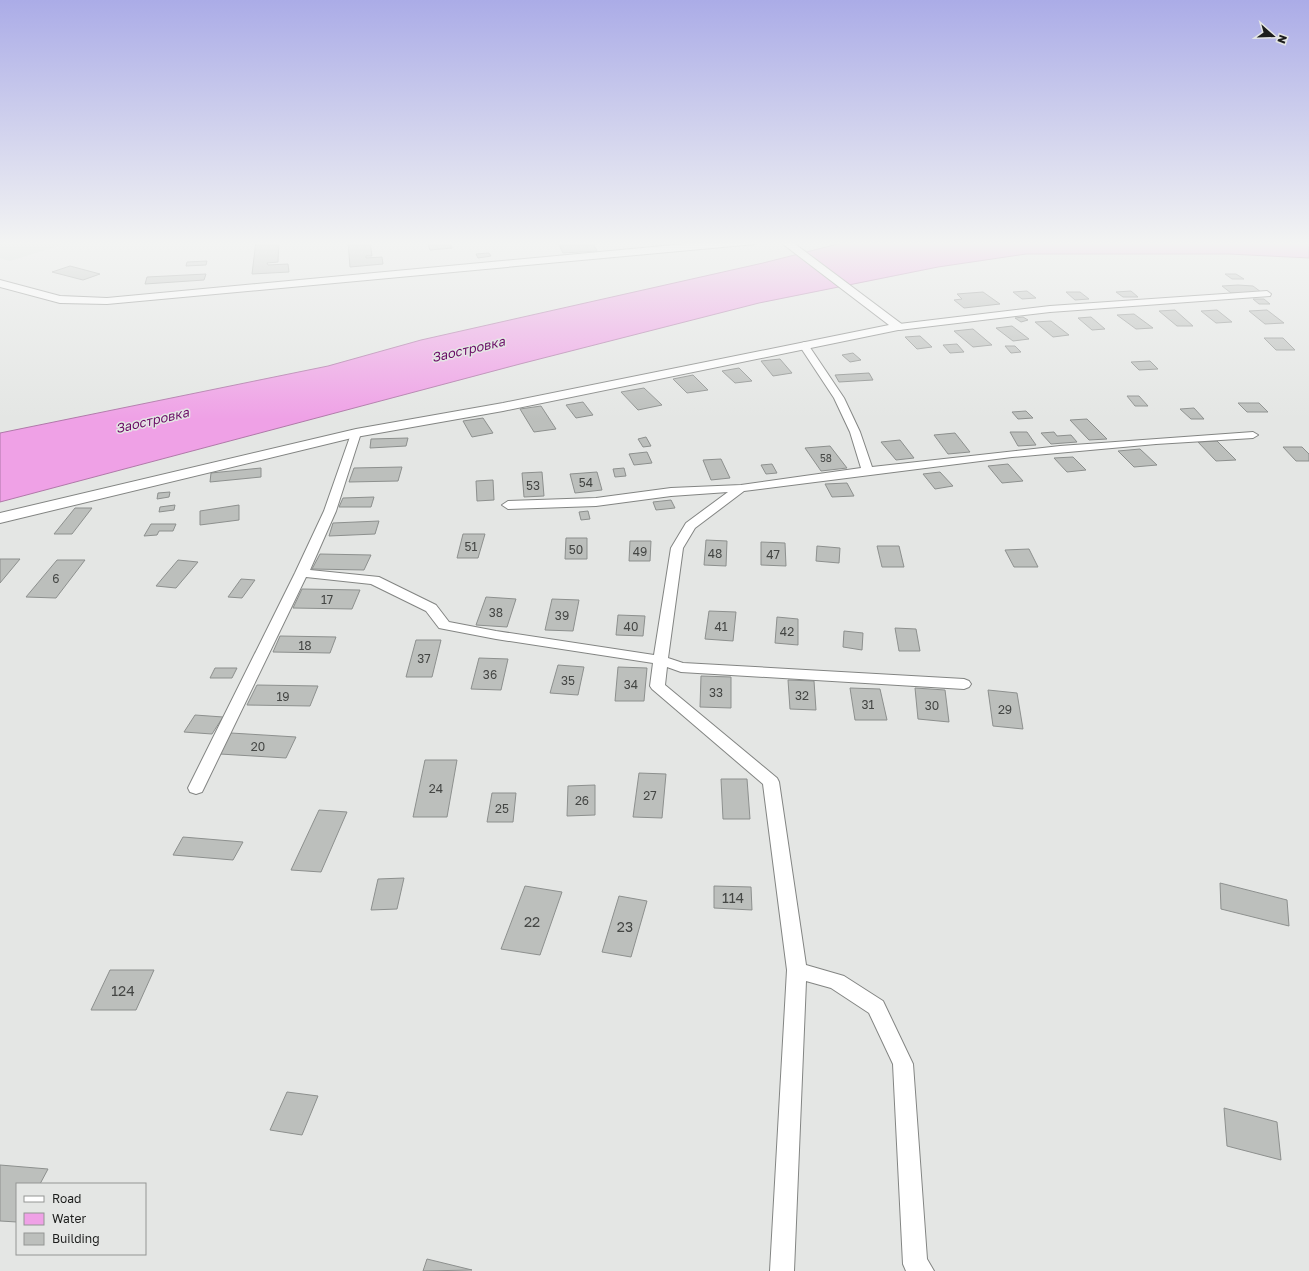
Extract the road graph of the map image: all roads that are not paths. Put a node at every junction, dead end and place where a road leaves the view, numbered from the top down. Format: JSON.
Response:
{"nodes":[{"id":1,"x":74,"y":300,"type":"edge"},
{"id":2,"x":115,"y":300,"type":"edge"},
{"id":3,"x":864,"y":300,"type":"edge"},
{"id":4,"x":1178,"y":300,"type":"edge"},
{"id":5,"x":899,"y":328,"type":"junction"},
{"id":6,"x":804,"y":345,"type":"junction"},
{"id":7,"x":356,"y":433,"type":"junction"},
{"id":8,"x":1253,"y":435,"type":"dead end"},
{"id":9,"x":868,"y":471,"type":"junction"},
{"id":10,"x":741,"y":488,"type":"junction"},
{"id":11,"x":508,"y":505,"type":"dead end"},
{"id":12,"x":0,"y":518,"type":"edge"},
{"id":13,"x":302,"y":573,"type":"junction"},
{"id":14,"x":661,"y":660,"type":"junction"},
{"id":15,"x":964,"y":684,"type":"dead end"},
{"id":16,"x":196,"y":788,"type":"dead end"},
{"id":17,"x":797,"y":970,"type":"junction"},
{"id":18,"x":782,"y":1271,"type":"edge"},
{"id":19,"x":922,"y":1271,"type":"edge"}],
"edges":[{"from":1,"to":2,"type":"street"},
{"from":3,"to":5,"type":"street"},
{"from":4,"to":5,"type":"street"},
{"from":5,"to":6,"type":"street"},
{"from":6,"to":7,"type":"street"},
{"from":6,"to":9,"type":"street"},
{"from":7,"to":12,"type":"street"},
{"from":7,"to":13,"type":"street"},
{"from":8,"to":9,"type":"street"},
{"from":9,"to":10,"type":"street"},
{"from":10,"to":11,"type":"street"},
{"from":10,"to":14,"type":"street"},
{"from":13,"to":14,"type":"street"},
{"from":13,"to":16,"type":"street"},
{"from":14,"to":15,"type":"street"},
{"from":14,"to":17,"type":"street"},
{"from":17,"to":18,"type":"street"},
{"from":17,"to":19,"type":"street"}]}
